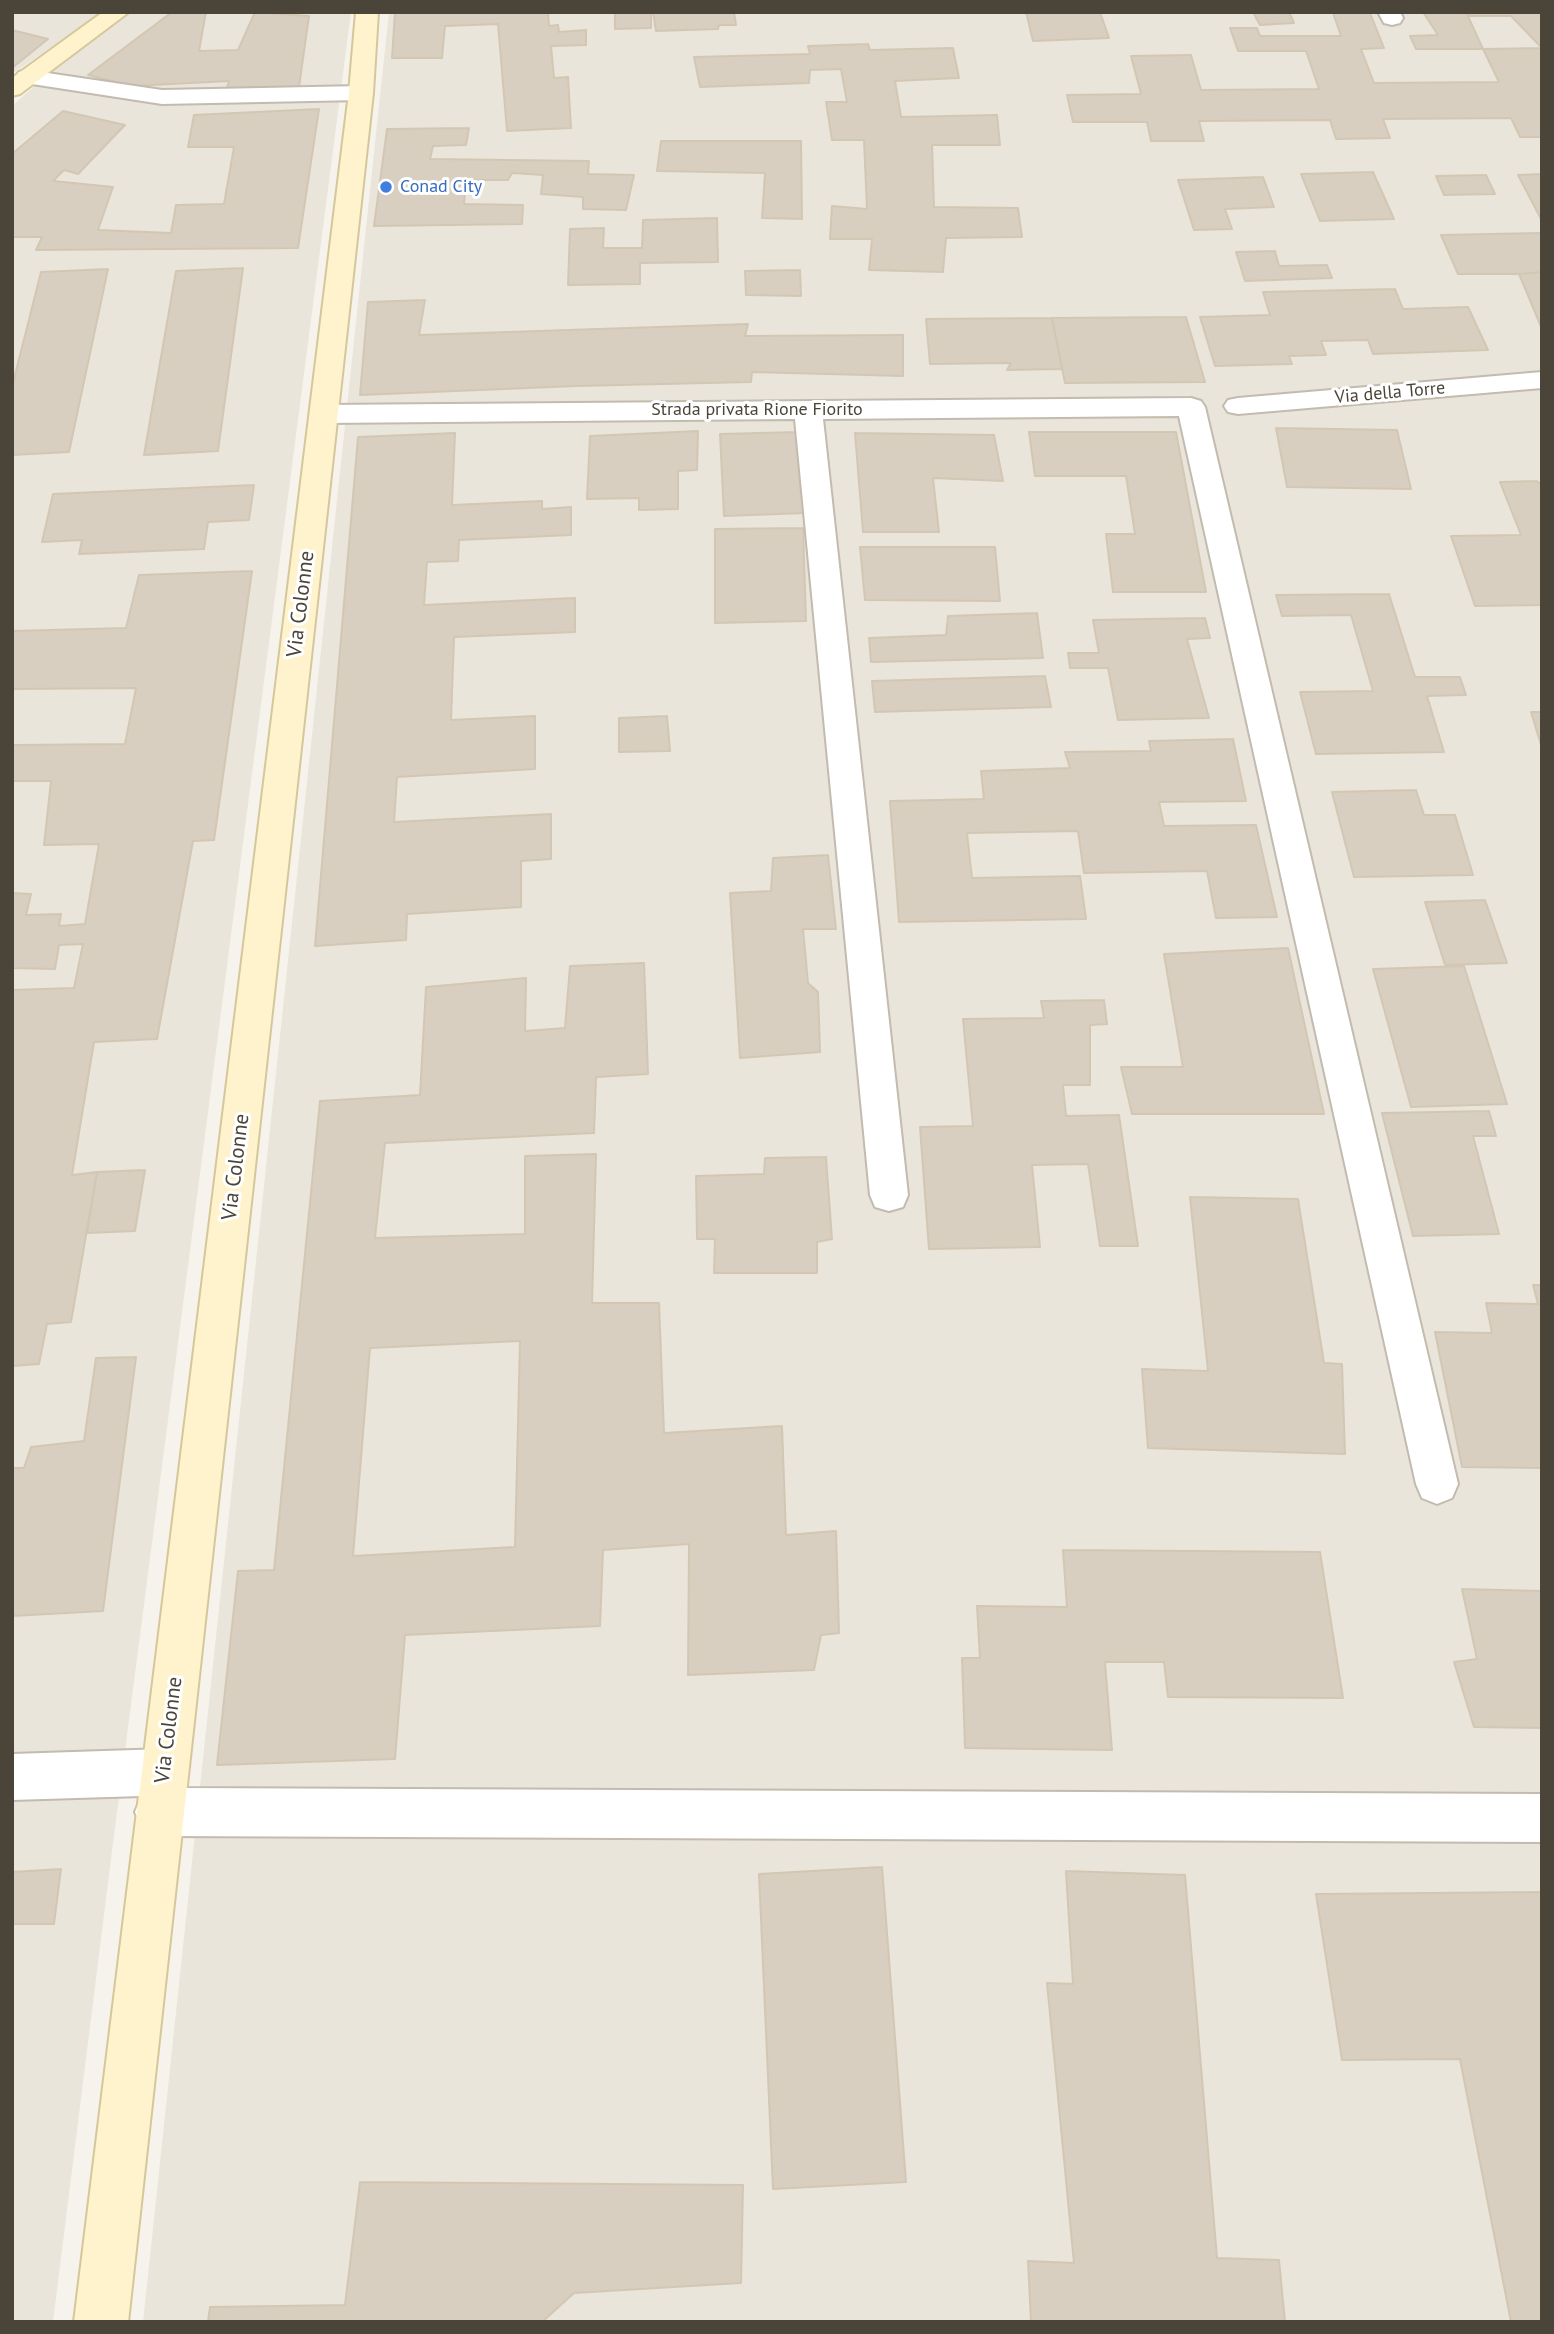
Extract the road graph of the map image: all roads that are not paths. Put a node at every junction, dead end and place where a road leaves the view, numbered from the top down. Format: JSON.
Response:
{"nodes":[{"id":1,"x":118,"y":12,"type":"edge"},
{"id":2,"x":367,"y":12,"type":"edge"},
{"id":3,"x":20,"y":83,"type":"edge"},
{"id":4,"x":360,"y":93,"type":"junction"},
{"id":5,"x":1542,"y":380,"type":"edge"},
{"id":6,"x":1238,"y":406,"type":"dead end"},
{"id":7,"x":808,"y":410,"type":"junction"},
{"id":8,"x":324,"y":414,"type":"junction"},
{"id":9,"x":888,"y":1195,"type":"dead end"},
{"id":10,"x":1437,"y":1484,"type":"dead end"},
{"id":11,"x":12,"y":1777,"type":"edge"},
{"id":12,"x":162,"y":1792,"type":"junction"},
{"id":13,"x":1542,"y":1818,"type":"edge"},
{"id":14,"x":101,"y":2322,"type":"edge"}],
"edges":[{"from":1,"to":3,"type":"main road"},
{"from":2,"to":4,"type":"main road","name":"Via Colonne"},
{"from":3,"to":4,"type":"street"},
{"from":4,"to":8,"type":"main road","name":"Via Colonne"},
{"from":5,"to":6,"type":"street","name":"Via della Torre"},
{"from":7,"to":8,"type":"street","name":"Strada privata Rione Fiorito"},
{"from":7,"to":9,"type":"street"},
{"from":7,"to":10,"type":"street","name":"Strada privata Rione Fiorito"},
{"from":8,"to":12,"type":"main road","name":"Via Colonne"},
{"from":11,"to":12,"type":"street"},
{"from":12,"to":13,"type":"street"},
{"from":12,"to":14,"type":"main road","name":"Via Colonne"}]}
